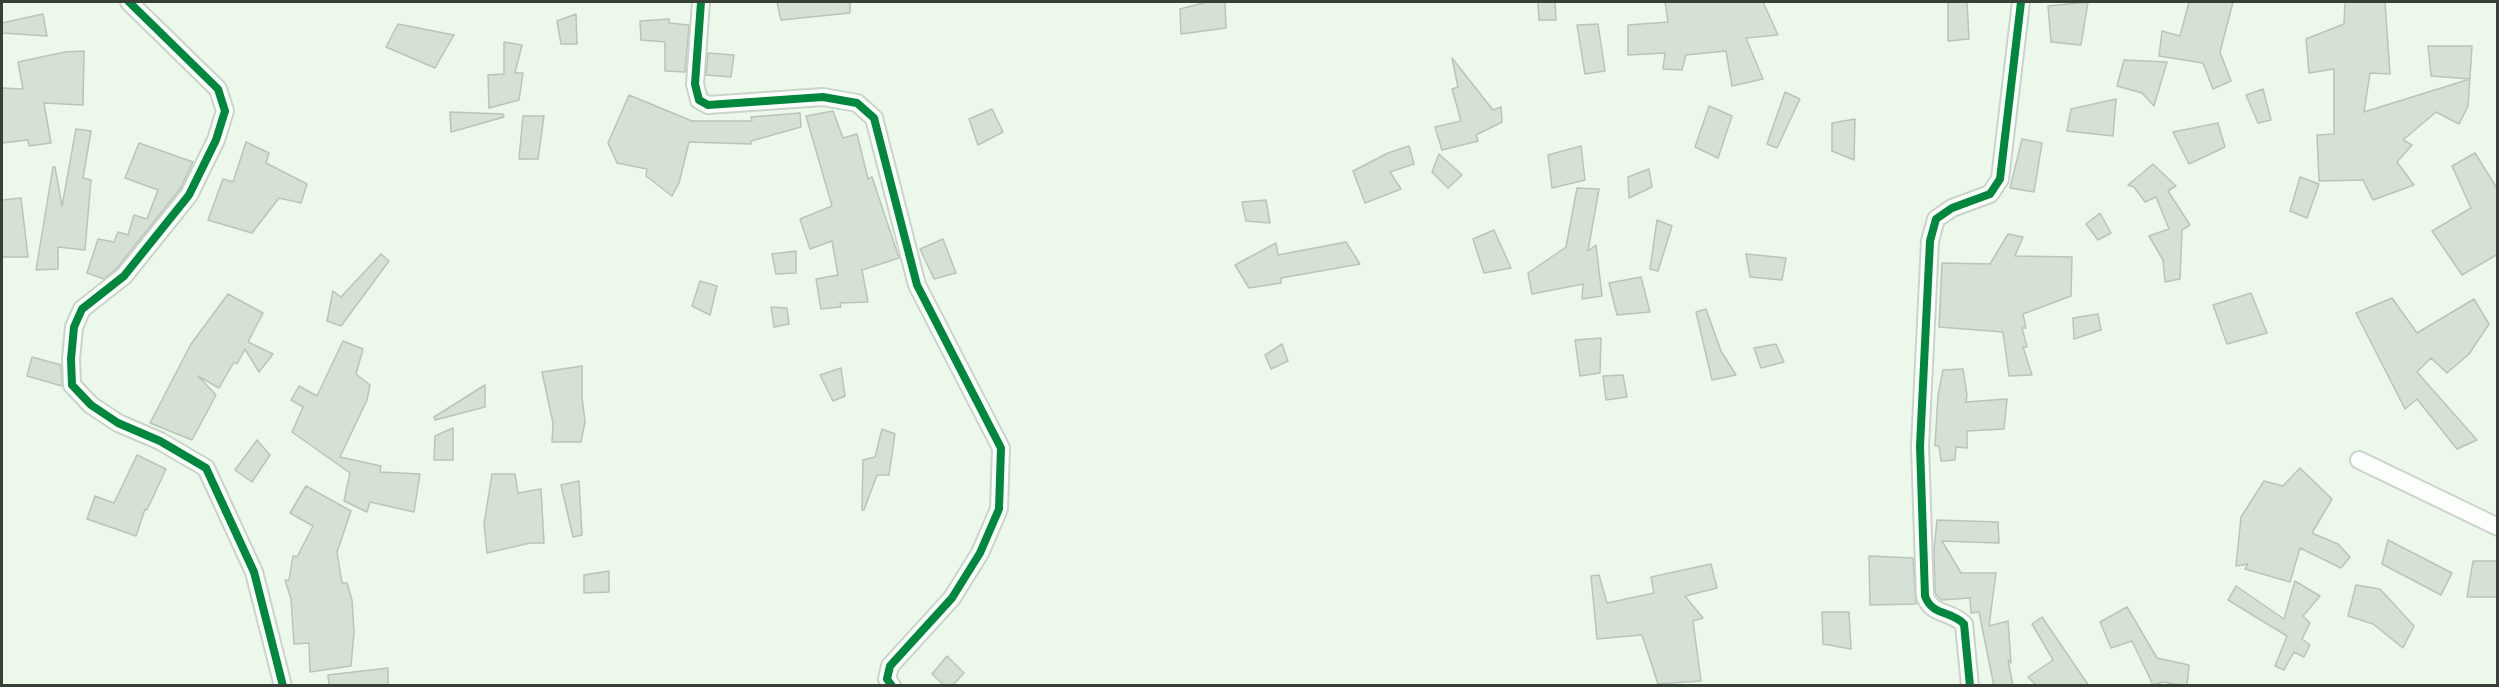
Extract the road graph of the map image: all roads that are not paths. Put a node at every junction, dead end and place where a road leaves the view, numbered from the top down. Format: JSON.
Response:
{"nodes":[{"id":1,"x":129,"y":2,"type":"edge"},
{"id":2,"x":701,"y":2,"type":"edge"},
{"id":3,"x":2021,"y":2,"type":"edge"},
{"id":4,"x":2359,"y":460,"type":"dead end"},
{"id":5,"x":2498,"y":527,"type":"edge"},
{"id":6,"x":283,"y":686,"type":"edge"},
{"id":7,"x":892,"y":686,"type":"edge"},
{"id":8,"x":1970,"y":686,"type":"edge"}],
"edges":[{"from":1,"to":6,"type":"street"},
{"from":2,"to":7,"type":"street"},
{"from":3,"to":8,"type":"street"},
{"from":4,"to":5,"type":"street"}]}
